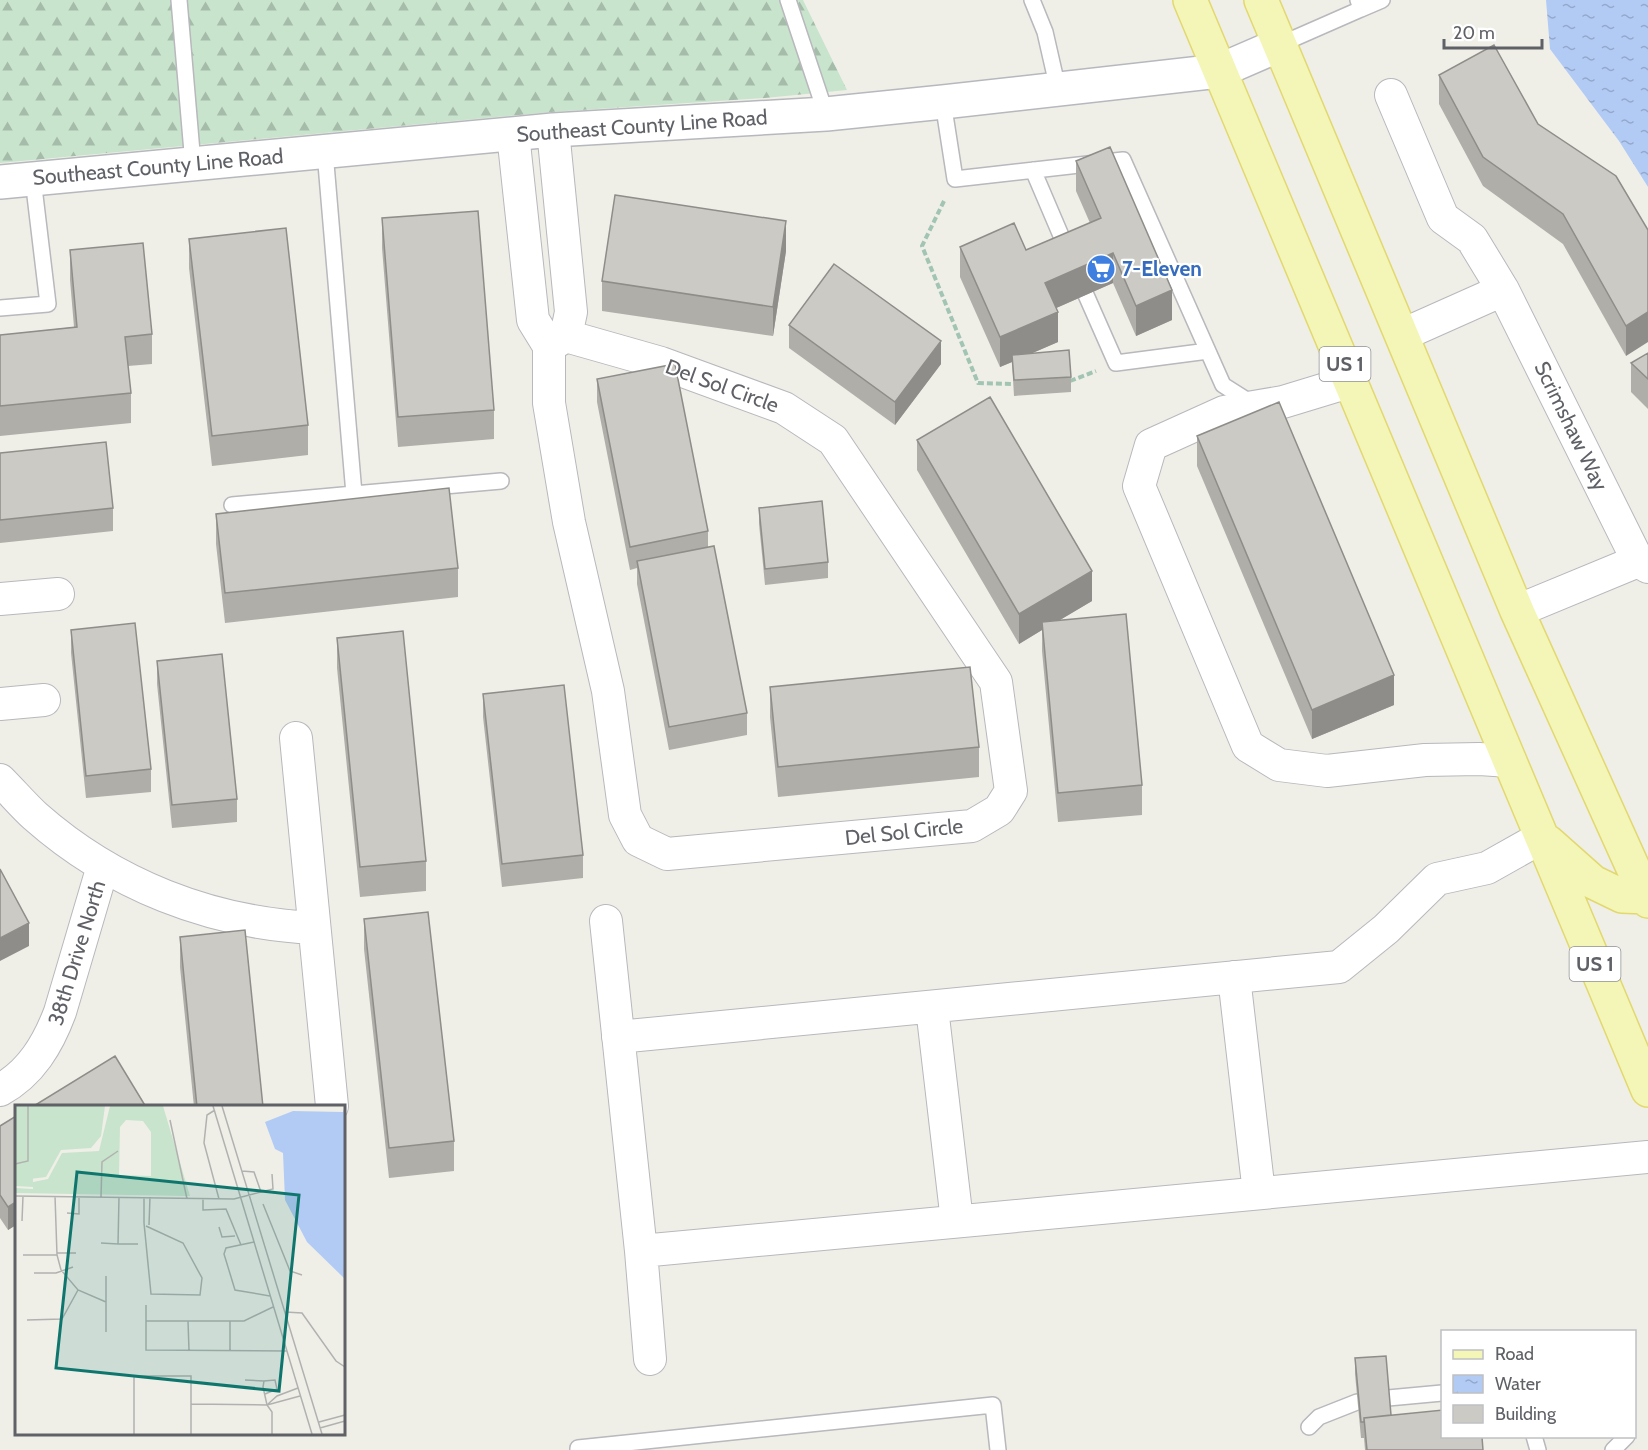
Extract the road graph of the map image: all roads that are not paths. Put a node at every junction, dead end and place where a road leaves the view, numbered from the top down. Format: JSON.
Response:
{"nodes":[{"id":1,"x":179,"y":0,"type":"edge"},
{"id":2,"x":788,"y":0,"type":"edge"},
{"id":3,"x":1032,"y":0,"type":"edge"},
{"id":4,"x":1190,"y":0,"type":"edge"},
{"id":5,"x":1261,"y":0,"type":"edge"},
{"id":6,"x":1382,"y":0,"type":"edge"},
{"id":7,"x":1360,"y":4,"type":"edge"},
{"id":8,"x":1279,"y":45,"type":"junction"},
{"id":9,"x":1219,"y":71,"type":"junction"},
{"id":10,"x":1058,"y":89,"type":"junction"},
{"id":11,"x":1391,"y":95,"type":"dead end"},
{"id":12,"x":943,"y":102,"type":"junction"},
{"id":13,"x":826,"y":114,"type":"junction"},
{"id":14,"x":553,"y":130,"type":"junction"},
{"id":15,"x":513,"y":134,"type":"junction"},
{"id":16,"x":325,"y":152,"type":"junction"},
{"id":17,"x":194,"y":164,"type":"junction"},
{"id":18,"x":1033,"y":170,"type":"junction"},
{"id":19,"x":33,"y":179,"type":"junction"},
{"id":20,"x":0,"y":182,"type":"edge"},
{"id":21,"x":1072,"y":261,"type":"edge"},
{"id":22,"x":566,"y":264,"type":"junction"},
{"id":23,"x":528,"y":270,"type":"junction"},
{"id":24,"x":1503,"y":291,"type":"junction"},
{"id":25,"x":1086,"y":295,"type":"edge"},
{"id":26,"x":0,"y":308,"type":"edge"},
{"id":27,"x":1402,"y":335,"type":"junction"},
{"id":28,"x":558,"y":341,"type":"junction"},
{"id":29,"x":1208,"y":351,"type":"junction"},
{"id":30,"x":1352,"y":381,"type":"junction"},
{"id":31,"x":1258,"y":407,"type":"junction"},
{"id":32,"x":501,"y":481,"type":"dead end"},
{"id":33,"x":354,"y":494,"type":"junction"},
{"id":34,"x":232,"y":505,"type":"dead end"},
{"id":35,"x":1643,"y":564,"type":"edge"},
{"id":36,"x":58,"y":594,"type":"dead end"},
{"id":37,"x":0,"y":599,"type":"edge"},
{"id":38,"x":1517,"y":611,"type":"junction"},
{"id":39,"x":44,"y":700,"type":"dead end"},
{"id":40,"x":0,"y":704,"type":"edge"},
{"id":41,"x":296,"y":738,"type":"dead end"},
{"id":42,"x":1510,"y":761,"type":"junction"},
{"id":43,"x":0,"y":780,"type":"edge"},
{"id":44,"x":1542,"y":837,"type":"junction"},
{"id":45,"x":1640,"y":862,"type":"edge"},
{"id":46,"x":103,"y":866,"type":"junction"},
{"id":47,"x":1648,"y":898,"type":"edge"},
{"id":48,"x":606,"y":921,"type":"dead end"},
{"id":49,"x":314,"y":928,"type":"junction"},
{"id":50,"x":1234,"y":977,"type":"junction"},
{"id":51,"x":932,"y":1008,"type":"junction"},
{"id":52,"x":618,"y":1037,"type":"junction"},
{"id":53,"x":0,"y":1090,"type":"edge"},
{"id":54,"x":1648,"y":1090,"type":"edge"},
{"id":55,"x":332,"y":1105,"type":"edge"},
{"id":56,"x":1648,"y":1157,"type":"edge"},
{"id":57,"x":1259,"y":1193,"type":"junction"},
{"id":58,"x":957,"y":1221,"type":"junction"},
{"id":59,"x":640,"y":1251,"type":"junction"},
{"id":60,"x":650,"y":1359,"type":"dead end"},
{"id":61,"x":1441,"y":1393,"type":"edge"},
{"id":62,"x":1388,"y":1398,"type":"edge"},
{"id":63,"x":1358,"y":1402,"type":"edge"},
{"id":64,"x":1309,"y":1427,"type":"dead end"},
{"id":65,"x":1626,"y":1438,"type":"edge"},
{"id":66,"x":578,"y":1450,"type":"edge"},
{"id":67,"x":998,"y":1450,"type":"edge"},
{"id":68,"x":1613,"y":1450,"type":"edge"}],
"edges":[{"from":1,"to":17,"type":"lane"},
{"from":2,"to":13,"type":"lane"},
{"from":3,"to":10,"type":"lane"},
{"from":4,"to":9,"type":"main road","number":"US 1"},
{"from":5,"to":8,"type":"main road"},
{"from":6,"to":7,"type":"lane"},
{"from":7,"to":8,"type":"lane"},
{"from":8,"to":9,"type":"street","name":"Southeast County Line Road"},
{"from":8,"to":27,"type":"main road"},
{"from":9,"to":10,"type":"street","name":"Southeast County Line Road"},
{"from":9,"to":30,"type":"main road","number":"US 1"},
{"from":10,"to":12,"type":"street","name":"Southeast County Line Road"},
{"from":11,"to":24,"type":"street","name":"Scrimshaw Way"},
{"from":12,"to":13,"type":"street","name":"Southeast County Line Road"},
{"from":12,"to":18,"type":"lane"},
{"from":13,"to":14,"type":"street","name":"Southeast County Line Road"},
{"from":14,"to":15,"type":"street","name":"Southeast County Line Road"},
{"from":14,"to":22,"type":"street","name":"Del Sol Circle"},
{"from":15,"to":16,"type":"street","name":"Southeast County Line Road"},
{"from":15,"to":23,"type":"street"},
{"from":16,"to":17,"type":"street","name":"Southeast County Line Road"},
{"from":16,"to":33,"type":"lane"},
{"from":17,"to":19,"type":"street","name":"Southeast County Line Road"},
{"from":18,"to":21,"type":"lane"},
{"from":18,"to":29,"type":"lane"},
{"from":19,"to":20,"type":"street","name":"Southeast County Line Road"},
{"from":19,"to":26,"type":"lane"},
{"from":22,"to":23,"type":"street"},
{"from":22,"to":28,"type":"street","name":"Del Sol Circle"},
{"from":23,"to":28,"type":"street"},
{"from":24,"to":27,"type":"street"},
{"from":24,"to":35,"type":"street","name":"Scrimshaw Way"},
{"from":25,"to":29,"type":"lane"},
{"from":27,"to":38,"type":"main road"},
{"from":28,"to":28,"type":"street","name":"Del Sol Circle"},
{"from":29,"to":31,"type":"lane"},
{"from":30,"to":31,"type":"street"},
{"from":30,"to":42,"type":"main road","number":"US 1"},
{"from":31,"to":42,"type":"street"},
{"from":32,"to":33,"type":"lane"},
{"from":33,"to":34,"type":"lane"},
{"from":35,"to":38,"type":"street","name":"Scrimshaw Way"},
{"from":36,"to":37,"type":"street"},
{"from":38,"to":45,"type":"main road"},
{"from":39,"to":40,"type":"street"},
{"from":41,"to":49,"type":"street"},
{"from":42,"to":44,"type":"main road","number":"US 1"},
{"from":43,"to":46,"type":"street","name":"38th Drive North"},
{"from":44,"to":47,"type":"main road"},
{"from":44,"to":50,"type":"street"},
{"from":44,"to":54,"type":"main road","number":"US 1"},
{"from":45,"to":47,"type":"main road"},
{"from":46,"to":49,"type":"street","name":"38th Drive North"},
{"from":46,"to":53,"type":"street","name":"38th Drive North"},
{"from":48,"to":52,"type":"street"},
{"from":49,"to":55,"type":"street"},
{"from":50,"to":51,"type":"street"},
{"from":50,"to":57,"type":"street"},
{"from":51,"to":52,"type":"street"},
{"from":51,"to":58,"type":"street"},
{"from":52,"to":59,"type":"street"},
{"from":56,"to":57,"type":"street"},
{"from":57,"to":58,"type":"street"},
{"from":58,"to":59,"type":"street"},
{"from":59,"to":60,"type":"street"},
{"from":61,"to":62,"type":"lane"},
{"from":63,"to":64,"type":"lane"},
{"from":65,"to":68,"type":"lane"},
{"from":66,"to":67,"type":"lane"}]}
